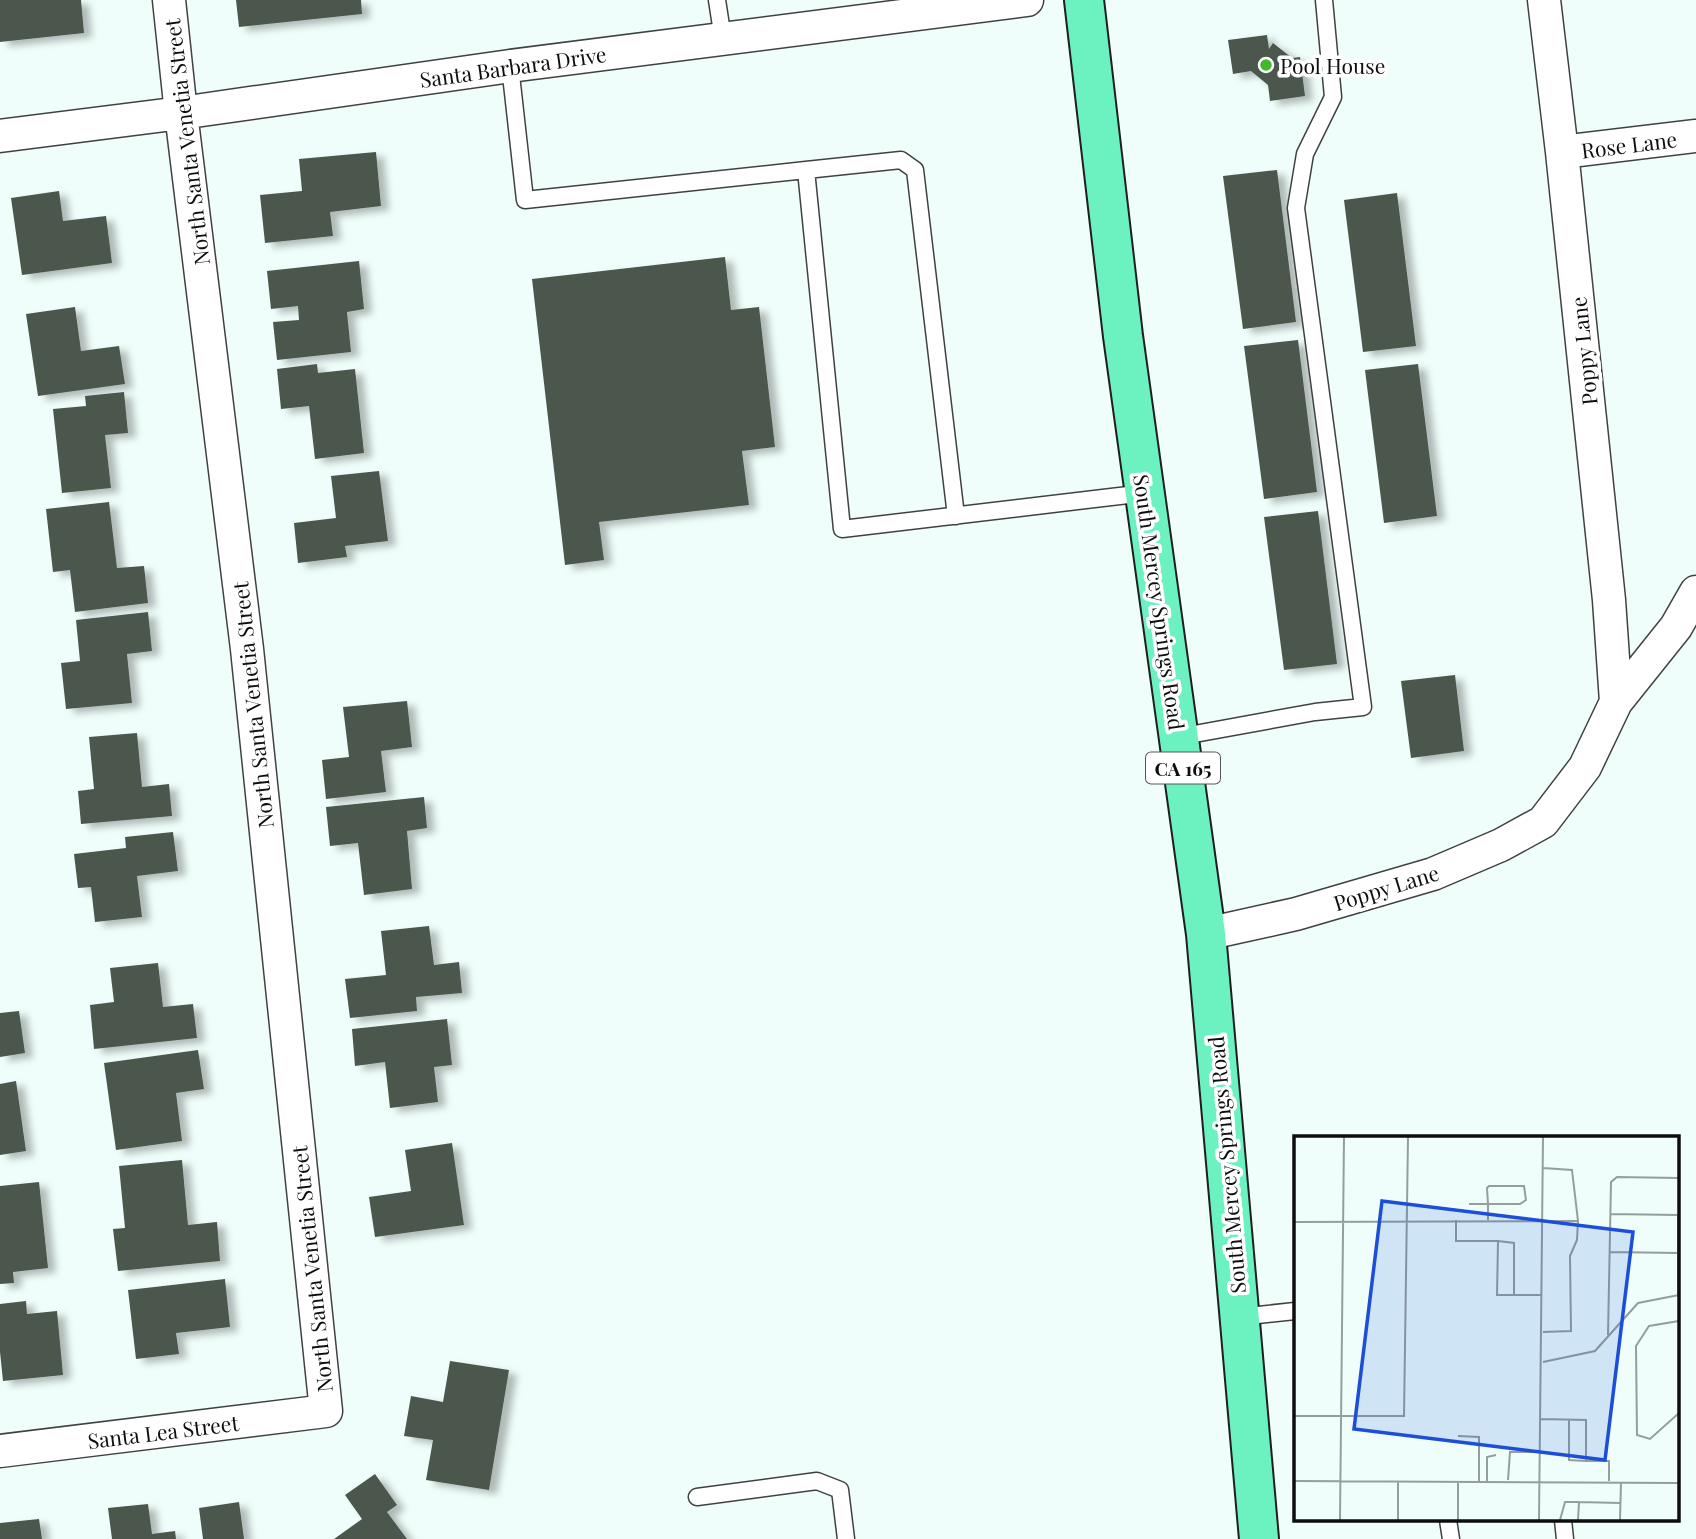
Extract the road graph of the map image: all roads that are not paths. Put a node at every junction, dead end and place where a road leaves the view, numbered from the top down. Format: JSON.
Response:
{"nodes":[{"id":1,"x":169,"y":0,"type":"edge"},
{"id":2,"x":717,"y":0,"type":"edge"},
{"id":3,"x":1027,"y":0,"type":"edge"},
{"id":4,"x":1084,"y":0,"type":"edge"},
{"id":5,"x":1324,"y":0,"type":"edge"},
{"id":6,"x":1544,"y":0,"type":"edge"},
{"id":7,"x":723,"y":39,"type":"junction"},
{"id":8,"x":510,"y":66,"type":"junction"},
{"id":9,"x":181,"y":113,"type":"junction"},
{"id":10,"x":0,"y":136,"type":"edge"},
{"id":11,"x":1696,"y":136,"type":"edge"},
{"id":12,"x":1562,"y":152,"type":"junction"},
{"id":13,"x":806,"y":170,"type":"junction"},
{"id":14,"x":1145,"y":493,"type":"junction"},
{"id":15,"x":956,"y":516,"type":"junction"},
{"id":16,"x":1696,"y":592,"type":"edge"},
{"id":17,"x":1616,"y":702,"type":"junction"},
{"id":18,"x":1178,"y":737,"type":"junction"},
{"id":19,"x":1206,"y":933,"type":"junction"},
{"id":20,"x":1294,"y":1311,"type":"edge"},
{"id":21,"x":1240,"y":1317,"type":"junction"},
{"id":22,"x":326,"y":1411,"type":"joint"},
{"id":23,"x":0,"y":1451,"type":"edge"},
{"id":24,"x":697,"y":1497,"type":"dead end"},
{"id":25,"x":1255,"y":1538,"type":"edge"},
{"id":26,"x":846,"y":1539,"type":"edge"}],
"edges":[{"from":1,"to":9,"type":"street","name":"North Santa Venetia Street"},
{"from":2,"to":7,"type":"lane"},
{"from":3,"to":7,"type":"street","name":"Santa Barbara Drive"},
{"from":4,"to":14,"type":"main road","name":"South Mercey Springs Road","number":"CA 165"},
{"from":5,"to":18,"type":"lane"},
{"from":6,"to":12,"type":"street","name":"Poppy Lane"},
{"from":7,"to":8,"type":"street","name":"Santa Barbara Drive"},
{"from":8,"to":9,"type":"street","name":"Santa Barbara Drive"},
{"from":8,"to":13,"type":"lane"},
{"from":9,"to":10,"type":"street","name":"Santa Barbara Drive"},
{"from":9,"to":22,"type":"street","name":"North Santa Venetia Street"},
{"from":11,"to":12,"type":"street","name":"Rose Lane"},
{"from":12,"to":17,"type":"street","name":"Poppy Lane"},
{"from":13,"to":15,"type":"lane"},
{"from":13,"to":15,"type":"lane"},
{"from":14,"to":15,"type":"lane"},
{"from":14,"to":18,"type":"main road","name":"South Mercey Springs Road","number":"CA 165"},
{"from":16,"to":17,"type":"street","name":"Poppy Lane"},
{"from":17,"to":19,"type":"street","name":"Poppy Lane"},
{"from":18,"to":19,"type":"main road","name":"South Mercey Springs Road","number":"CA 165"},
{"from":19,"to":21,"type":"main road","name":"South Mercey Springs Road","number":"CA 165"},
{"from":20,"to":21,"type":"lane"},
{"from":21,"to":25,"type":"main road","name":"South Mercey Springs Road","number":"CA 165"},
{"from":22,"to":23,"type":"street","name":"Santa Lea Street"},
{"from":24,"to":26,"type":"lane"}]}
